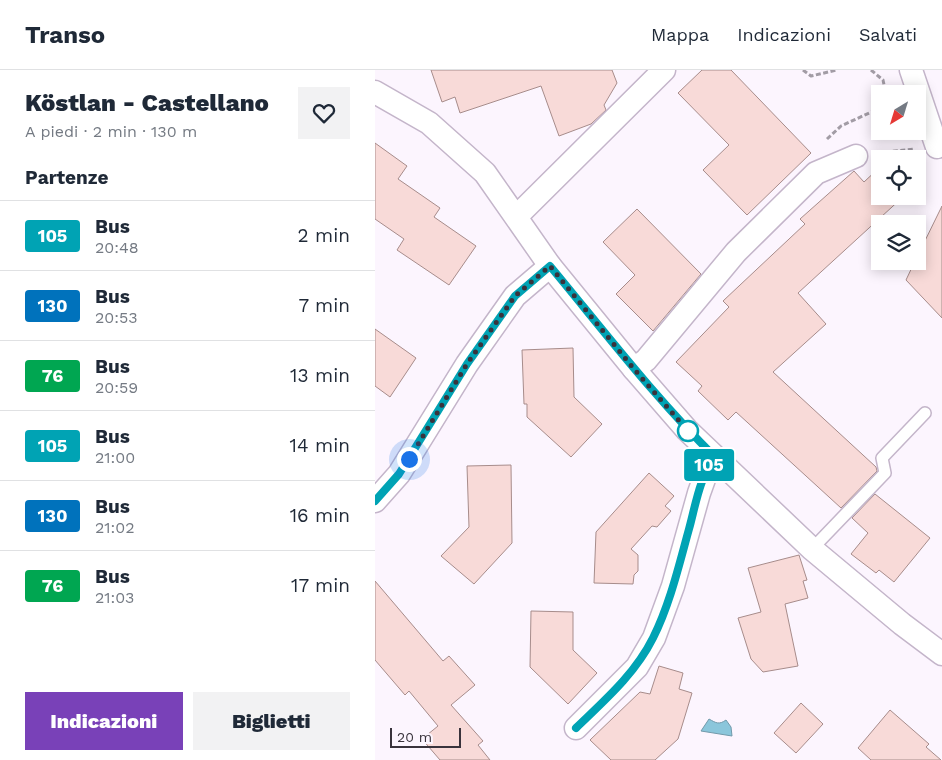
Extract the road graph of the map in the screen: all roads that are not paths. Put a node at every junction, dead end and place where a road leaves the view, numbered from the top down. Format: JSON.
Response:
{"nodes":[{"id":1,"x":664,"y":70,"type":"edge"},
{"id":2,"x":911,"y":70,"type":"edge"},
{"id":3,"x":375,"y":92,"type":"edge"},
{"id":4,"x":937,"y":147,"type":"road end"},
{"id":5,"x":855,"y":156,"type":"road end"},
{"id":6,"x":517,"y":216,"type":"junction"},
{"id":7,"x":550,"y":266,"type":"junction"},
{"id":8,"x":634,"y":369,"type":"junction"},
{"id":9,"x":925,"y":413,"type":"dead end"},
{"id":10,"x":716,"y":458,"type":"junction"},
{"id":11,"x":375,"y":501,"type":"edge"},
{"id":12,"x":812,"y":550,"type":"junction"},
{"id":13,"x":942,"y":654,"type":"edge"},
{"id":14,"x":576,"y":728,"type":"dead end"}],
"edges":[{"from":1,"to":6,"type":"street"},
{"from":2,"to":4,"type":"street"},
{"from":3,"to":6,"type":"street"},
{"from":5,"to":8,"type":"street"},
{"from":6,"to":7,"type":"street"},
{"from":7,"to":8,"type":"street"},
{"from":7,"to":11,"type":"street"},
{"from":8,"to":10,"type":"street"},
{"from":9,"to":12,"type":"lane"},
{"from":10,"to":12,"type":"street"},
{"from":10,"to":14,"type":"street"},
{"from":12,"to":13,"type":"street"}]}
